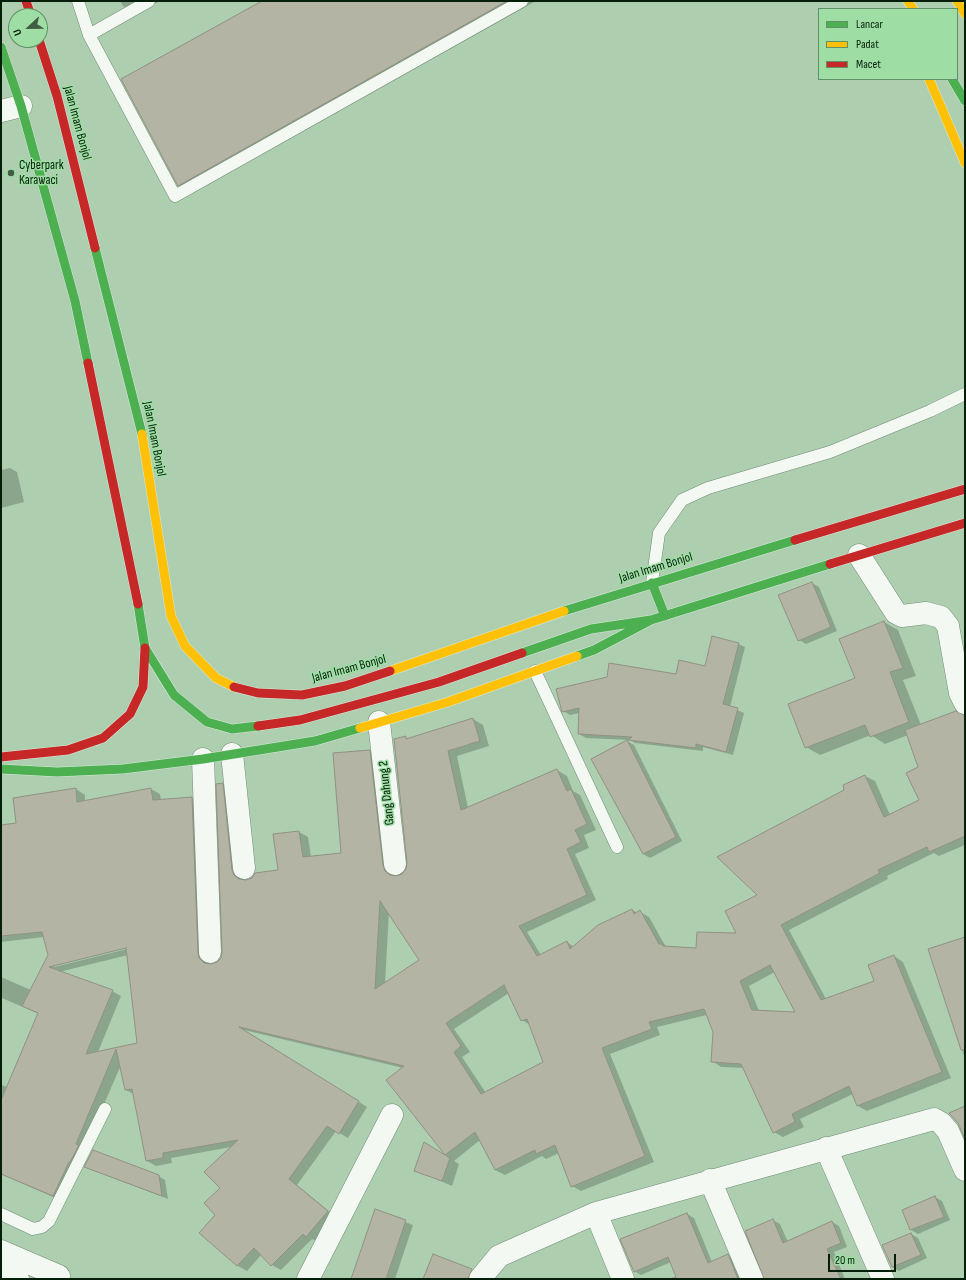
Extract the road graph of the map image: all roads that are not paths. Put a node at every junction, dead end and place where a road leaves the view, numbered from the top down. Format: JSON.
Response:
{"nodes":[{"id":1,"x":78,"y":1,"type":"edge"},
{"id":2,"x":149,"y":1,"type":"edge"},
{"id":3,"x":522,"y":1,"type":"edge"},
{"id":4,"x":958,"y":1,"type":"edge"},
{"id":5,"x":965,"y":14,"type":"edge"},
{"id":6,"x":89,"y":35,"type":"junction"},
{"id":7,"x":1,"y":47,"type":"edge"},
{"id":8,"x":42,"y":48,"type":"edge"},
{"id":9,"x":929,"y":80,"type":"edge"},
{"id":10,"x":953,"y":80,"type":"edge"},
{"id":11,"x":965,"y":101,"type":"edge"},
{"id":12,"x":11,"y":108,"type":"edge"},
{"id":13,"x":965,"y":163,"type":"edge"},
{"id":14,"x":965,"y":394,"type":"edge"},
{"id":15,"x":965,"y":489,"type":"edge"},
{"id":16,"x":965,"y":524,"type":"edge"},
{"id":17,"x":859,"y":555,"type":"junction"},
{"id":18,"x":652,"y":583,"type":"junction"},
{"id":19,"x":665,"y":616,"type":"junction"},
{"id":20,"x":651,"y":620,"type":"junction"},
{"id":21,"x":145,"y":648,"type":"junction"},
{"id":22,"x":535,"y":671,"type":"junction"},
{"id":23,"x":965,"y":703,"type":"edge"},
{"id":24,"x":379,"y":722,"type":"junction"},
{"id":25,"x":232,"y":754,"type":"junction"},
{"id":26,"x":1,"y":757,"type":"edge"},
{"id":27,"x":203,"y":759,"type":"junction"},
{"id":28,"x":1,"y":769,"type":"edge"},
{"id":29,"x":617,"y":847,"type":"dead end"},
{"id":30,"x":395,"y":864,"type":"dead end"},
{"id":31,"x":244,"y":868,"type":"dead end"},
{"id":32,"x":210,"y":952,"type":"dead end"},
{"id":33,"x":106,"y":1109,"type":"dead end"},
{"id":34,"x":392,"y":1115,"type":"dead end"},
{"id":35,"x":826,"y":1148,"type":"junction"},
{"id":36,"x":965,"y":1170,"type":"edge"},
{"id":37,"x":710,"y":1180,"type":"junction"},
{"id":38,"x":596,"y":1212,"type":"junction"},
{"id":39,"x":1,"y":1214,"type":"edge"},
{"id":40,"x":1,"y":1251,"type":"edge"},
{"id":41,"x":1,"y":1272,"type":"edge"},
{"id":42,"x":59,"y":1276,"type":"dead end"},
{"id":43,"x":18,"y":1279,"type":"edge"},
{"id":44,"x":308,"y":1279,"type":"edge"},
{"id":45,"x":480,"y":1279,"type":"edge"},
{"id":46,"x":623,"y":1279,"type":"edge"},
{"id":47,"x":752,"y":1279,"type":"edge"},
{"id":48,"x":883,"y":1279,"type":"edge"}],
"edges":[{"from":1,"to":6,"type":"lane"},
{"from":2,"to":6,"type":"lane"},
{"from":3,"to":6,"type":"lane"},
{"from":4,"to":5,"type":"main road"},
{"from":7,"to":12,"type":"main road"},
{"from":8,"to":18,"type":"main road","name":"Jalan Imam Bonjol"},
{"from":9,"to":13,"type":"main road"},
{"from":10,"to":11,"type":"main road"},
{"from":12,"to":21,"type":"main road"},
{"from":14,"to":18,"type":"lane"},
{"from":15,"to":18,"type":"main road","name":"Jalan Imam Bonjol"},
{"from":16,"to":17,"type":"main road"},
{"from":17,"to":19,"type":"main road"},
{"from":17,"to":23,"type":"street"},
{"from":18,"to":19,"type":"main road"},
{"from":19,"to":20,"type":"main road"},
{"from":20,"to":21,"type":"main road"},
{"from":20,"to":22,"type":"main road"},
{"from":21,"to":26,"type":"main road"},
{"from":22,"to":24,"type":"main road"},
{"from":22,"to":29,"type":"lane"},
{"from":24,"to":25,"type":"main road"},
{"from":24,"to":30,"type":"street","name":"Gang Dahung 2"},
{"from":25,"to":27,"type":"main road"},
{"from":25,"to":31,"type":"street"},
{"from":27,"to":28,"type":"main road"},
{"from":27,"to":32,"type":"street"},
{"from":33,"to":39,"type":"lane"},
{"from":34,"to":44,"type":"street"},
{"from":35,"to":36,"type":"street"},
{"from":35,"to":37,"type":"street"},
{"from":35,"to":48,"type":"street"},
{"from":37,"to":38,"type":"street"},
{"from":37,"to":47,"type":"street"},
{"from":38,"to":45,"type":"street"},
{"from":38,"to":46,"type":"street"},
{"from":40,"to":42,"type":"street"},
{"from":41,"to":43,"type":"street"}]}
